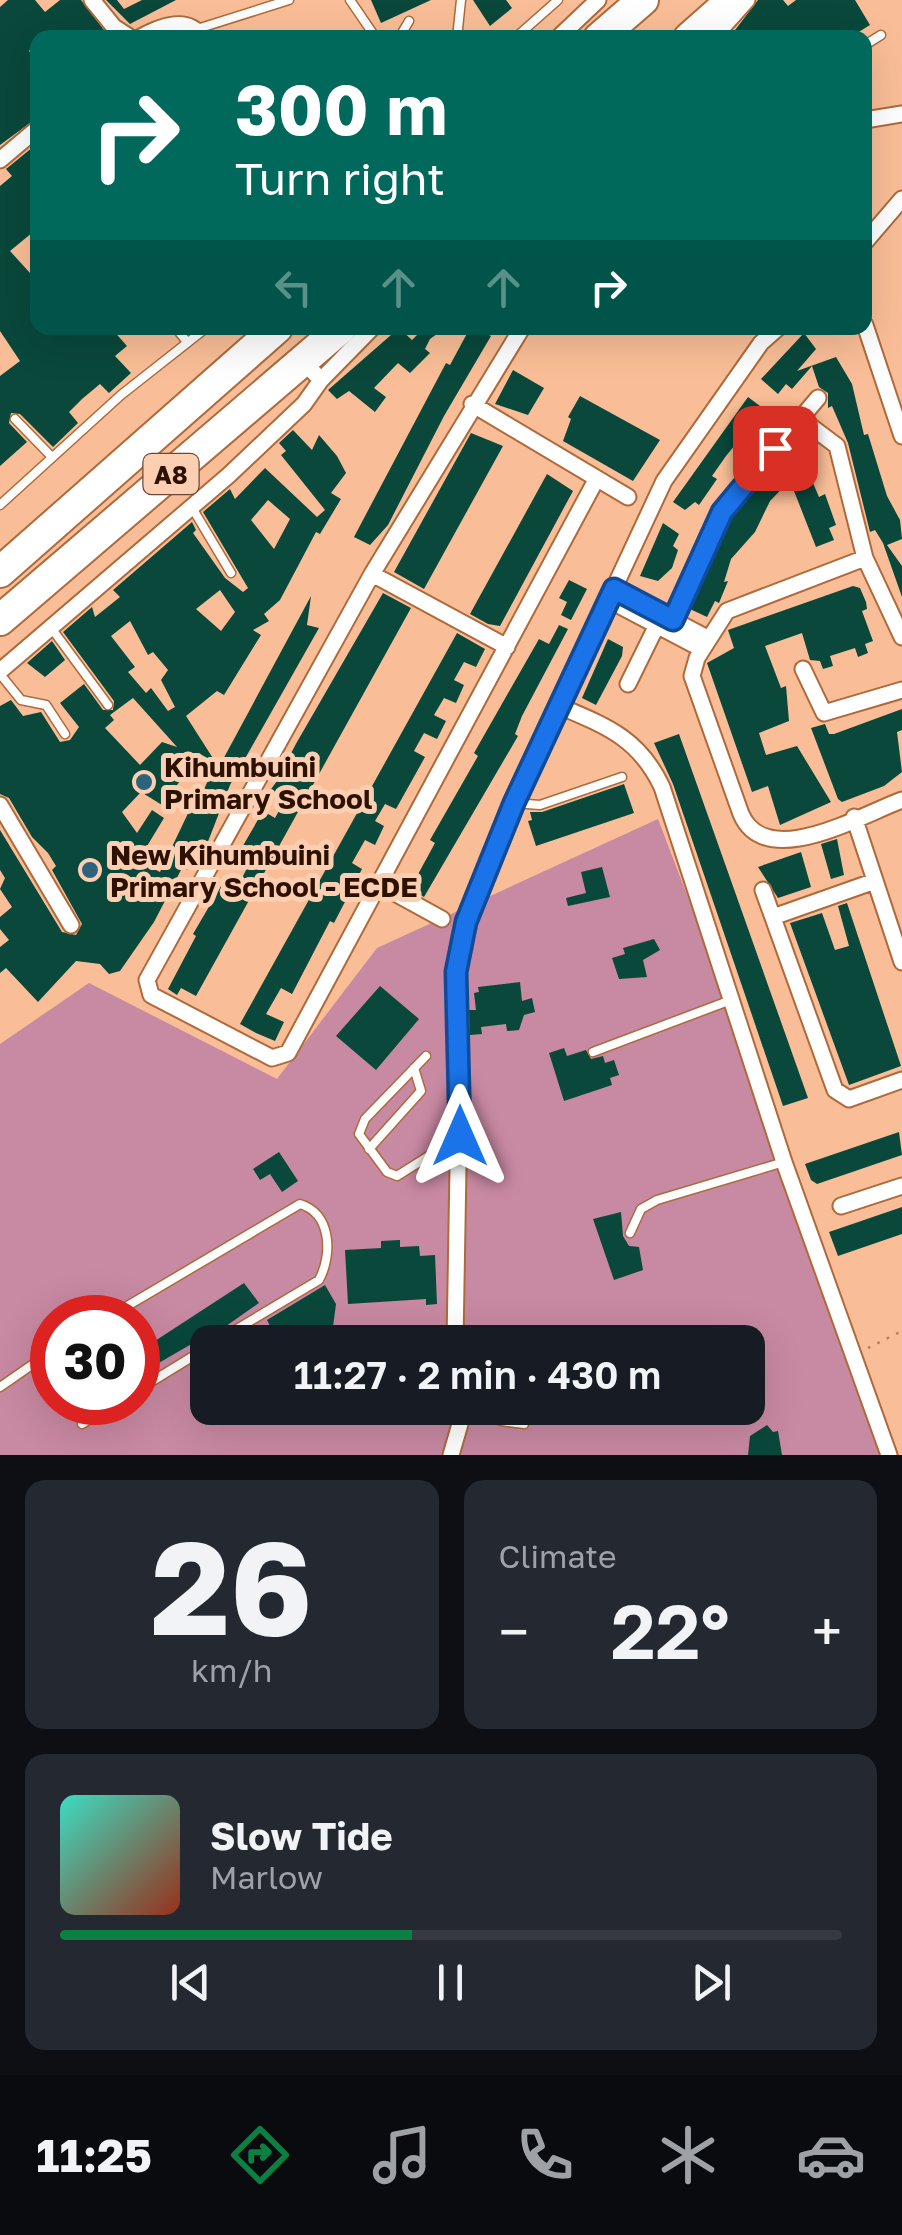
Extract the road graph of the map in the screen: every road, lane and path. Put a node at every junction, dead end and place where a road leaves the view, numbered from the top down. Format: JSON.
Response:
{"nodes":[{"id":1,"x":92,"y":0,"type":"edge"},
{"id":2,"x":290,"y":0,"type":"edge"},
{"id":3,"x":350,"y":0,"type":"edge"},
{"id":4,"x":461,"y":0,"type":"edge"},
{"id":5,"x":558,"y":0,"type":"edge"},
{"id":6,"x":598,"y":0,"type":"edge"},
{"id":7,"x":643,"y":0,"type":"edge"},
{"id":8,"x":732,"y":0,"type":"edge"},
{"id":9,"x":747,"y":0,"type":"edge"},
{"id":10,"x":408,"y":20,"type":"dead end"},
{"id":11,"x":119,"y":30,"type":"edge"},
{"id":12,"x":163,"y":30,"type":"edge"},
{"id":13,"x":192,"y":30,"type":"edge"},
{"id":14,"x":211,"y":30,"type":"edge"},
{"id":15,"x":371,"y":30,"type":"edge"},
{"id":16,"x":403,"y":30,"type":"edge"},
{"id":17,"x":458,"y":30,"type":"edge"},
{"id":18,"x":524,"y":30,"type":"edge"},
{"id":19,"x":566,"y":30,"type":"edge"},
{"id":20,"x":608,"y":30,"type":"edge"},
{"id":21,"x":698,"y":30,"type":"edge"},
{"id":22,"x":720,"y":30,"type":"edge"},
{"id":23,"x":882,"y":35,"type":"dead end"},
{"id":24,"x":872,"y":41,"type":"edge"},
{"id":25,"x":902,"y":114,"type":"edge"},
{"id":26,"x":872,"y":119,"type":"edge"},
{"id":27,"x":30,"y":135,"type":"edge"},
{"id":28,"x":0,"y":160,"type":"edge"},
{"id":29,"x":902,"y":199,"type":"edge"},
{"id":30,"x":872,"y":234,"type":"edge"},
{"id":31,"x":182,"y":335,"type":"edge"},
{"id":32,"x":196,"y":335,"type":"edge"},
{"id":33,"x":269,"y":335,"type":"edge"},
{"id":34,"x":335,"y":335,"type":"edge"},
{"id":35,"x":362,"y":335,"type":"edge"},
{"id":36,"x":517,"y":335,"type":"edge"},
{"id":37,"x":770,"y":335,"type":"edge"},
{"id":38,"x":868,"y":335,"type":"edge"},
{"id":39,"x":187,"y":342,"type":"junction"},
{"id":40,"x":312,"y":370,"type":"junction"},
{"id":41,"x":818,"y":398,"type":"dead end"},
{"id":42,"x":472,"y":404,"type":"junction"},
{"id":43,"x":15,"y":419,"type":"dead end"},
{"id":44,"x":801,"y":419,"type":"junction"},
{"id":45,"x":902,"y":436,"type":"edge"},
{"id":46,"x":51,"y":456,"type":"junction"},
{"id":47,"x":596,"y":480,"type":"junction"},
{"id":48,"x":628,"y":497,"type":"dead end"},
{"id":49,"x":0,"y":505,"type":"edge"},
{"id":50,"x":191,"y":506,"type":"junction"},
{"id":51,"x":36,"y":540,"type":"junction"},
{"id":52,"x":865,"y":558,"type":"junction"},
{"id":53,"x":60,"y":568,"type":"junction"},
{"id":54,"x":0,"y":572,"type":"edge"},
{"id":55,"x":230,"y":574,"type":"dead end"},
{"id":56,"x":372,"y":574,"type":"junction"},
{"id":57,"x":612,"y":594,"type":"junction"},
{"id":58,"x":0,"y":620,"type":"edge"},
{"id":59,"x":665,"y":623,"type":"junction"},
{"id":60,"x":52,"y":629,"type":"junction"},
{"id":61,"x":902,"y":638,"type":"edge"},
{"id":62,"x":706,"y":644,"type":"junction"},
{"id":63,"x":507,"y":647,"type":"junction"},
{"id":64,"x":803,"y":669,"type":"dead end"},
{"id":65,"x":0,"y":673,"type":"edge"},
{"id":66,"x":628,"y":684,"type":"dead end"},
{"id":67,"x":902,"y":690,"type":"edge"},
{"id":68,"x":108,"y":706,"type":"dead end"},
{"id":69,"x":560,"y":706,"type":"junction"},
{"id":70,"x":65,"y":734,"type":"dead end"},
{"id":71,"x":622,"y":777,"type":"dead end"},
{"id":72,"x":902,"y":800,"type":"edge"},
{"id":73,"x":514,"y":803,"type":"junction"},
{"id":74,"x":0,"y":805,"type":"edge"},
{"id":75,"x":854,"y":817,"type":"junction"},
{"id":76,"x":875,"y":880,"type":"junction"},
{"id":77,"x":380,"y":885,"type":"junction"},
{"id":78,"x":764,"y":890,"type":"dead end"},
{"id":79,"x":773,"y":917,"type":"junction"},
{"id":80,"x":442,"y":919,"type":"dead end"},
{"id":81,"x":71,"y":925,"type":"dead end"},
{"id":82,"x":902,"y":962,"type":"edge"},
{"id":83,"x":731,"y":1000,"type":"junction"},
{"id":84,"x":593,"y":1052,"type":"dead end"},
{"id":85,"x":426,"y":1056,"type":"dead end"},
{"id":86,"x":414,"y":1068,"type":"junction"},
{"id":87,"x":902,"y":1080,"type":"edge"},
{"id":88,"x":460,"y":1136,"type":"junction"},
{"id":89,"x":369,"y":1149,"type":"junction"},
{"id":90,"x":784,"y":1162,"type":"junction"},
{"id":91,"x":902,"y":1186,"type":"edge"},
{"id":92,"x":841,"y":1206,"type":"dead end"},
{"id":93,"x":630,"y":1233,"type":"dead end"},
{"id":94,"x":144,"y":1295,"type":"edge"},
{"id":95,"x":244,"y":1325,"type":"edge"},
{"id":96,"x":455,"y":1325,"type":"edge"},
{"id":97,"x":902,"y":1331,"type":"edge"},
{"id":98,"x":852,"y":1354,"type":"junction"},
{"id":99,"x":190,"y":1358,"type":"edge"},
{"id":100,"x":30,"y":1367,"type":"edge"},
{"id":101,"x":160,"y":1376,"type":"edge"},
{"id":102,"x":0,"y":1388,"type":"edge"},
{"id":103,"x":460,"y":1425,"type":"edge"},
{"id":104,"x":451,"y":1455,"type":"edge"},
{"id":105,"x":889,"y":1455,"type":"edge"}],
"edges":[{"from":1,"to":11,"type":"street"},
{"from":2,"to":14,"type":"lane"},
{"from":3,"to":15,"type":"lane"},
{"from":4,"to":17,"type":"lane"},
{"from":5,"to":18,"type":"lane"},
{"from":6,"to":19,"type":"street"},
{"from":7,"to":20,"type":"highway"},
{"from":8,"to":21,"type":"highway"},
{"from":9,"to":22,"type":"street"},
{"from":10,"to":16,"type":"lane"},
{"from":12,"to":13,"type":"street"},
{"from":23,"to":24,"type":"lane"},
{"from":25,"to":26,"type":"street"},
{"from":27,"to":28,"type":"street"},
{"from":29,"to":30,"type":"street"},
{"from":31,"to":39,"type":"lane"},
{"from":32,"to":39,"type":"lane"},
{"from":33,"to":51,"type":"highway","number":"A8"},
{"from":34,"to":40,"type":"highway","number":"A8"},
{"from":35,"to":40,"type":"street"},
{"from":36,"to":42,"type":"street"},
{"from":37,"to":57,"type":"street"},
{"from":38,"to":45,"type":"street"},
{"from":39,"to":46,"type":"lane"},
{"from":40,"to":50,"type":"street"},
{"from":40,"to":53,"type":"highway","number":"A8"},
{"from":41,"to":44,"type":"street"},
{"from":42,"to":47,"type":"street"},
{"from":42,"to":56,"type":"street"},
{"from":43,"to":46,"type":"lane"},
{"from":44,"to":52,"type":"street"},
{"from":44,"to":59,"type":"street"},
{"from":46,"to":49,"type":"lane"},
{"from":47,"to":48,"type":"street"},
{"from":47,"to":63,"type":"street"},
{"from":50,"to":55,"type":"lane"},
{"from":50,"to":60,"type":"street"},
{"from":51,"to":53,"type":"highway"},
{"from":51,"to":54,"type":"highway","number":"A8"},
{"from":52,"to":61,"type":"street"},
{"from":52,"to":62,"type":"street"},
{"from":53,"to":58,"type":"highway","number":"A8"},
{"from":56,"to":63,"type":"street"},
{"from":56,"to":77,"type":"street"},
{"from":57,"to":59,"type":"street"},
{"from":57,"to":69,"type":"street"},
{"from":59,"to":62,"type":"street"},
{"from":59,"to":66,"type":"street"},
{"from":60,"to":65,"type":"street"},
{"from":60,"to":68,"type":"lane"},
{"from":62,"to":75,"type":"street"},
{"from":63,"to":77,"type":"street"},
{"from":64,"to":67,"type":"street"},
{"from":65,"to":70,"type":"lane"},
{"from":69,"to":73,"type":"street"},
{"from":69,"to":83,"type":"street"},
{"from":71,"to":73,"type":"lane"},
{"from":72,"to":75,"type":"street"},
{"from":73,"to":88,"type":"street"},
{"from":74,"to":81,"type":"street"},
{"from":75,"to":76,"type":"street"},
{"from":76,"to":79,"type":"street"},
{"from":76,"to":82,"type":"street"},
{"from":77,"to":80,"type":"street"},
{"from":78,"to":79,"type":"street"},
{"from":79,"to":87,"type":"street"},
{"from":83,"to":84,"type":"lane"},
{"from":83,"to":90,"type":"street"},
{"from":85,"to":86,"type":"lane"},
{"from":86,"to":89,"type":"lane"},
{"from":86,"to":89,"type":"lane"},
{"from":88,"to":89,"type":"lane"},
{"from":88,"to":96,"type":"street"},
{"from":90,"to":93,"type":"lane"},
{"from":90,"to":98,"type":"street"},
{"from":91,"to":92,"type":"street"},
{"from":94,"to":95,"type":"lane"},
{"from":97,"to":98,"type":"path"},
{"from":98,"to":105,"type":"street"},
{"from":99,"to":101,"type":"lane"},
{"from":100,"to":102,"type":"lane"},
{"from":103,"to":104,"type":"street"}]}
